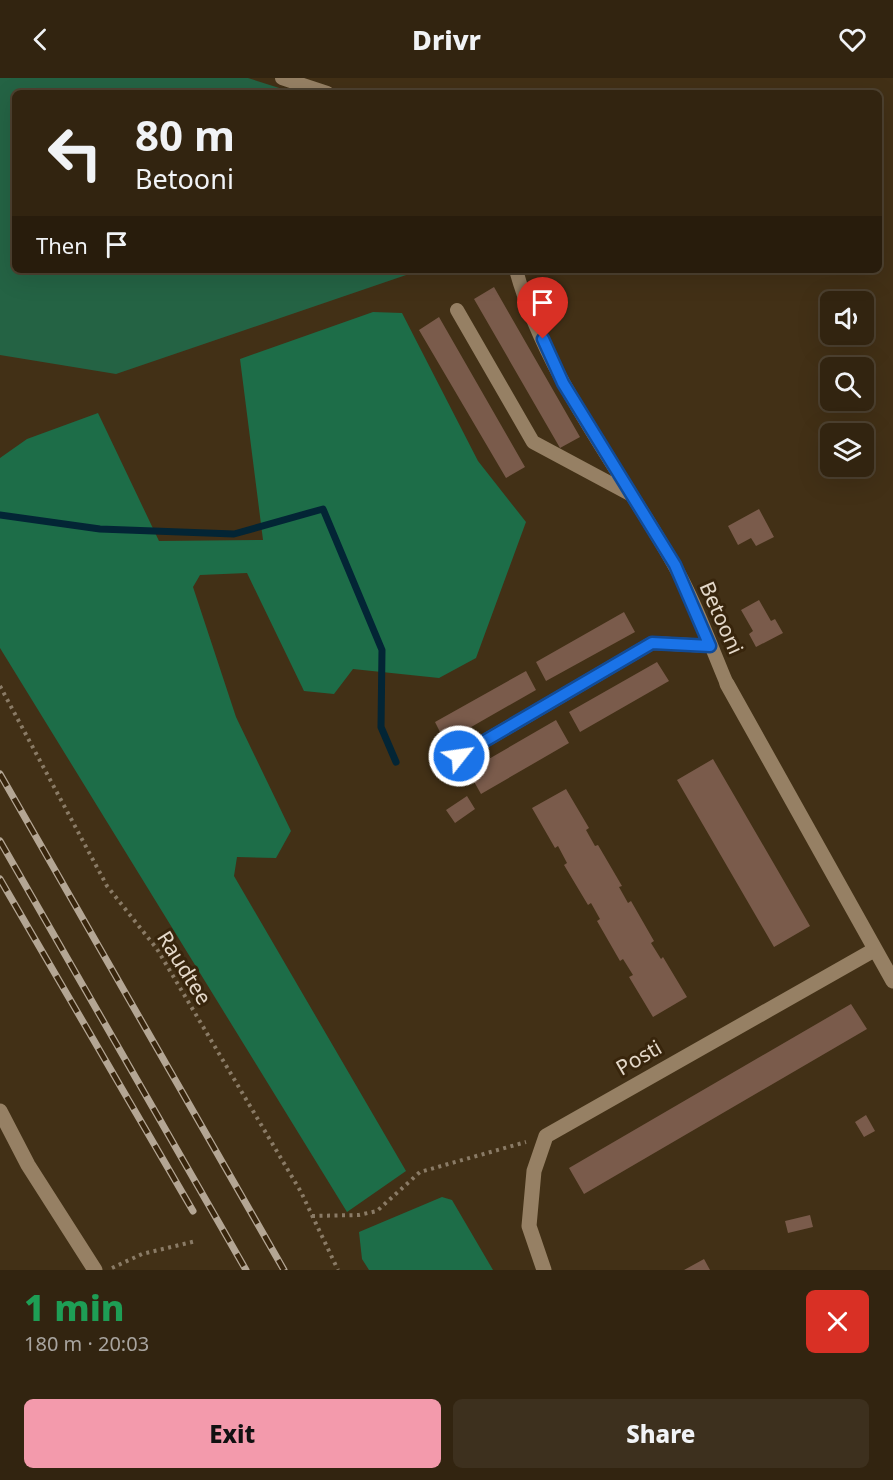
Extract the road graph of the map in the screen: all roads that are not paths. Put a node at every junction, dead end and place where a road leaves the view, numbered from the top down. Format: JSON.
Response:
{"nodes":[{"id":1,"x":282,"y":78,"type":"edge"},
{"id":2,"x":318,"y":90,"type":"edge"},
{"id":3,"x":517,"y":273,"type":"edge"},
{"id":4,"x":457,"y":310,"type":"dead end"},
{"id":5,"x":632,"y":495,"type":"junction"},
{"id":6,"x":710,"y":646,"type":"junction"},
{"id":7,"x":727,"y":684,"type":"joint"},
{"id":8,"x":459,"y":756,"type":"dead end"},
{"id":9,"x":874,"y":950,"type":"junction"},
{"id":10,"x":893,"y":981,"type":"edge"},
{"id":11,"x":0,"y":1111,"type":"edge"},
{"id":12,"x":95,"y":1270,"type":"edge"},
{"id":13,"x":544,"y":1270,"type":"edge"}],
"edges":[{"from":1,"to":2,"type":"lane"},
{"from":3,"to":5,"type":"lane","name":"Betooni"},
{"from":4,"to":5,"type":"lane"},
{"from":5,"to":6,"type":"lane","name":"Betooni"},
{"from":6,"to":7,"type":"lane","name":"Betooni"},
{"from":6,"to":8,"type":"lane"},
{"from":7,"to":9,"type":"street","name":"Betooni"},
{"from":9,"to":10,"type":"street","name":"Betooni"},
{"from":9,"to":13,"type":"street","name":"Posti"},
{"from":11,"to":12,"type":"street"}]}
